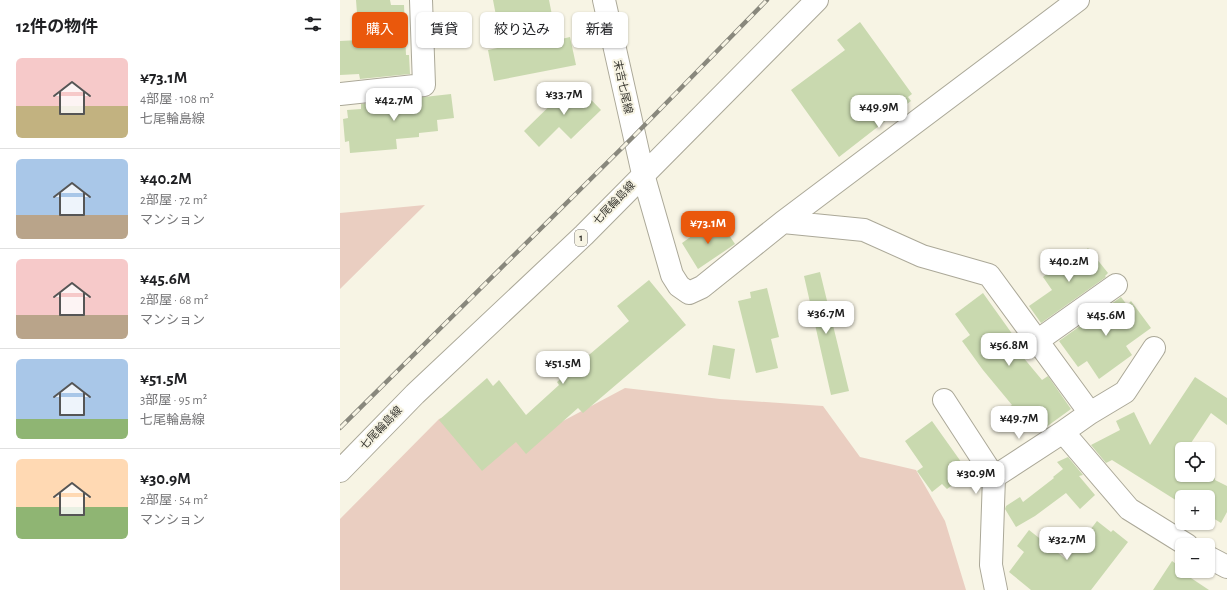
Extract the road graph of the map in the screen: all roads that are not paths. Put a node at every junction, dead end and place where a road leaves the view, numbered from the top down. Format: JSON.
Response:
{"nodes":[{"id":1,"x":421,"y":0,"type":"edge"},
{"id":2,"x":604,"y":0,"type":"edge"},
{"id":3,"x":817,"y":0,"type":"edge"},
{"id":4,"x":1078,"y":0,"type":"edge"},
{"id":5,"x":340,"y":94,"type":"edge"},
{"id":6,"x":642,"y":174,"type":"junction"},
{"id":7,"x":783,"y":222,"type":"junction"},
{"id":8,"x":1116,"y":285,"type":"dead end"},
{"id":9,"x":1038,"y":341,"type":"junction"},
{"id":10,"x":1154,"y":348,"type":"dead end"},
{"id":11,"x":944,"y":400,"type":"dead end"},
{"id":12,"x":1090,"y":413,"type":"junction"},
{"id":13,"x":1063,"y":432,"type":"junction"},
{"id":14,"x":340,"y":471,"type":"edge"},
{"id":15,"x":994,"y":477,"type":"junction"},
{"id":16,"x":1176,"y":538,"type":"edge"},
{"id":17,"x":1215,"y":561,"type":"edge"},
{"id":18,"x":1227,"y":567,"type":"edge"},
{"id":19,"x":996,"y":590,"type":"edge"}],
"edges":[{"from":1,"to":5,"type":"street"},
{"from":2,"to":6,"type":"street","name":"末吉七尾線"},
{"from":3,"to":6,"type":"street","name":"七尾輪島線","number":"1"},
{"from":4,"to":7,"type":"street"},
{"from":6,"to":7,"type":"street","name":"末吉七尾線"},
{"from":6,"to":14,"type":"street","name":"七尾輪島線","number":"1"},
{"from":7,"to":9,"type":"street"},
{"from":8,"to":9,"type":"street"},
{"from":9,"to":12,"type":"street"},
{"from":10,"to":12,"type":"street"},
{"from":11,"to":15,"type":"street"},
{"from":12,"to":13,"type":"street"},
{"from":13,"to":15,"type":"street"},
{"from":13,"to":16,"type":"street"},
{"from":15,"to":19,"type":"street"},
{"from":17,"to":18,"type":"street"}]}
